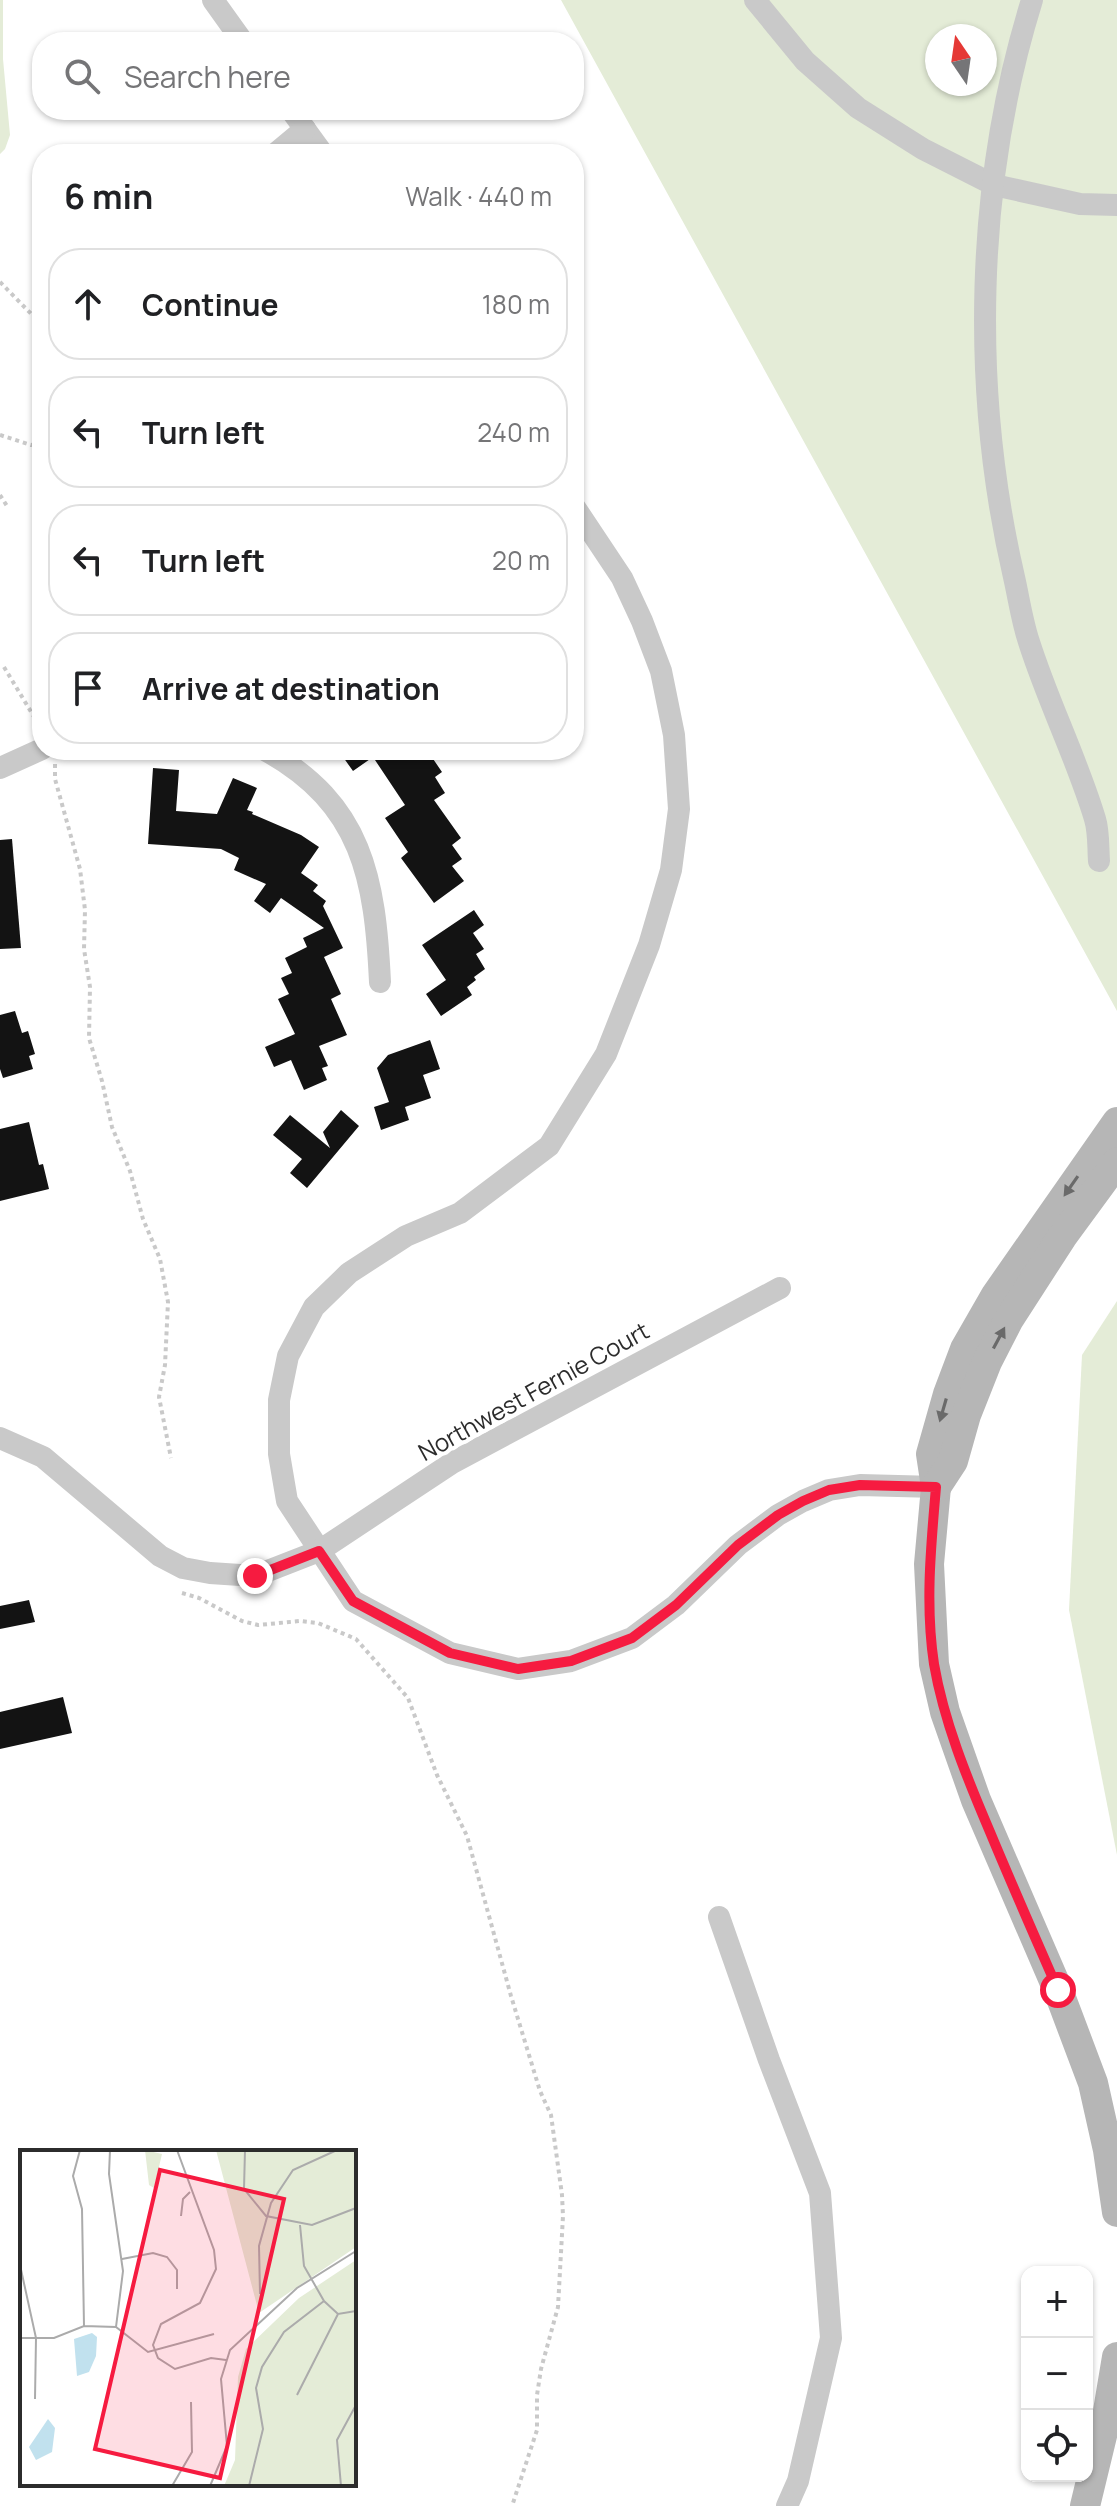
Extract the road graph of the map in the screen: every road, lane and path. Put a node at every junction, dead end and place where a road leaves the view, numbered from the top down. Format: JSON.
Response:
{"nodes":[{"id":1,"x":213,"y":0,"type":"edge"},
{"id":2,"x":755,"y":0,"type":"edge"},
{"id":3,"x":1032,"y":0,"type":"edge"},
{"id":4,"x":236,"y":32,"type":"edge"},
{"id":5,"x":298,"y":120,"type":"edge"},
{"id":6,"x":305,"y":129,"type":"junction"},
{"id":7,"x":287,"y":144,"type":"edge"},
{"id":8,"x":316,"y":144,"type":"edge"},
{"id":9,"x":994,"y":185,"type":"junction"},
{"id":10,"x":1117,"y":205,"type":"edge"},
{"id":11,"x":0,"y":282,"type":"edge"},
{"id":12,"x":32,"y":315,"type":"edge"},
{"id":13,"x":0,"y":435,"type":"edge"},
{"id":14,"x":32,"y":445,"type":"edge"},
{"id":15,"x":0,"y":495,"type":"edge"},
{"id":16,"x":7,"y":506,"type":"dead end"},
{"id":17,"x":584,"y":521,"type":"edge"},
{"id":18,"x":4,"y":667,"type":"dead end"},
{"id":19,"x":32,"y":713,"type":"edge"},
{"id":20,"x":32,"y":759,"type":"edge"},
{"id":21,"x":50,"y":760,"type":"edge"},
{"id":22,"x":284,"y":760,"type":"edge"},
{"id":23,"x":0,"y":768,"type":"edge"},
{"id":24,"x":1099,"y":861,"type":"dead end"},
{"id":25,"x":380,"y":982,"type":"dead end"},
{"id":26,"x":1117,"y":1122,"type":"edge"},
{"id":27,"x":1117,"y":1162,"type":"edge"},
{"id":28,"x":780,"y":1288,"type":"dead end"},
{"id":29,"x":0,"y":1438,"type":"edge"},
{"id":30,"x":171,"y":1458,"type":"dead end"},
{"id":31,"x":936,"y":1487,"type":"junction"},
{"id":32,"x":319,"y":1551,"type":"junction"},
{"id":33,"x":182,"y":1593,"type":"dead end"},
{"id":34,"x":719,"y":1917,"type":"dead end"},
{"id":35,"x":1117,"y":2212,"type":"edge"},
{"id":36,"x":1117,"y":2357,"type":"edge"},
{"id":37,"x":512,"y":2506,"type":"edge"},
{"id":38,"x":787,"y":2506,"type":"edge"},
{"id":39,"x":1085,"y":2506,"type":"edge"}],
"edges":[{"from":1,"to":4,"type":"street"},
{"from":2,"to":9,"type":"street"},
{"from":3,"to":9,"type":"street"},
{"from":5,"to":6,"type":"street"},
{"from":6,"to":7,"type":"street"},
{"from":6,"to":8,"type":"street"},
{"from":9,"to":10,"type":"street"},
{"from":9,"to":24,"type":"street"},
{"from":11,"to":12,"type":"path"},
{"from":13,"to":14,"type":"path"},
{"from":15,"to":16,"type":"path"},
{"from":17,"to":32,"type":"street"},
{"from":18,"to":19,"type":"path"},
{"from":20,"to":23,"type":"street"},
{"from":21,"to":30,"type":"path"},
{"from":22,"to":25,"type":"street"},
{"from":26,"to":31,"type":"main road","one_way":true},
{"from":31,"to":27,"type":"main road","one_way":true},
{"from":28,"to":32,"type":"street","name":"Northwest Fernie Court"},
{"from":29,"to":32,"type":"street","name":"Northwest Fernie Court"},
{"from":31,"to":32,"type":"street"},
{"from":31,"to":35,"type":"main road"},
{"from":33,"to":37,"type":"path"},
{"from":34,"to":38,"type":"street"},
{"from":36,"to":39,"type":"main road"}]}
